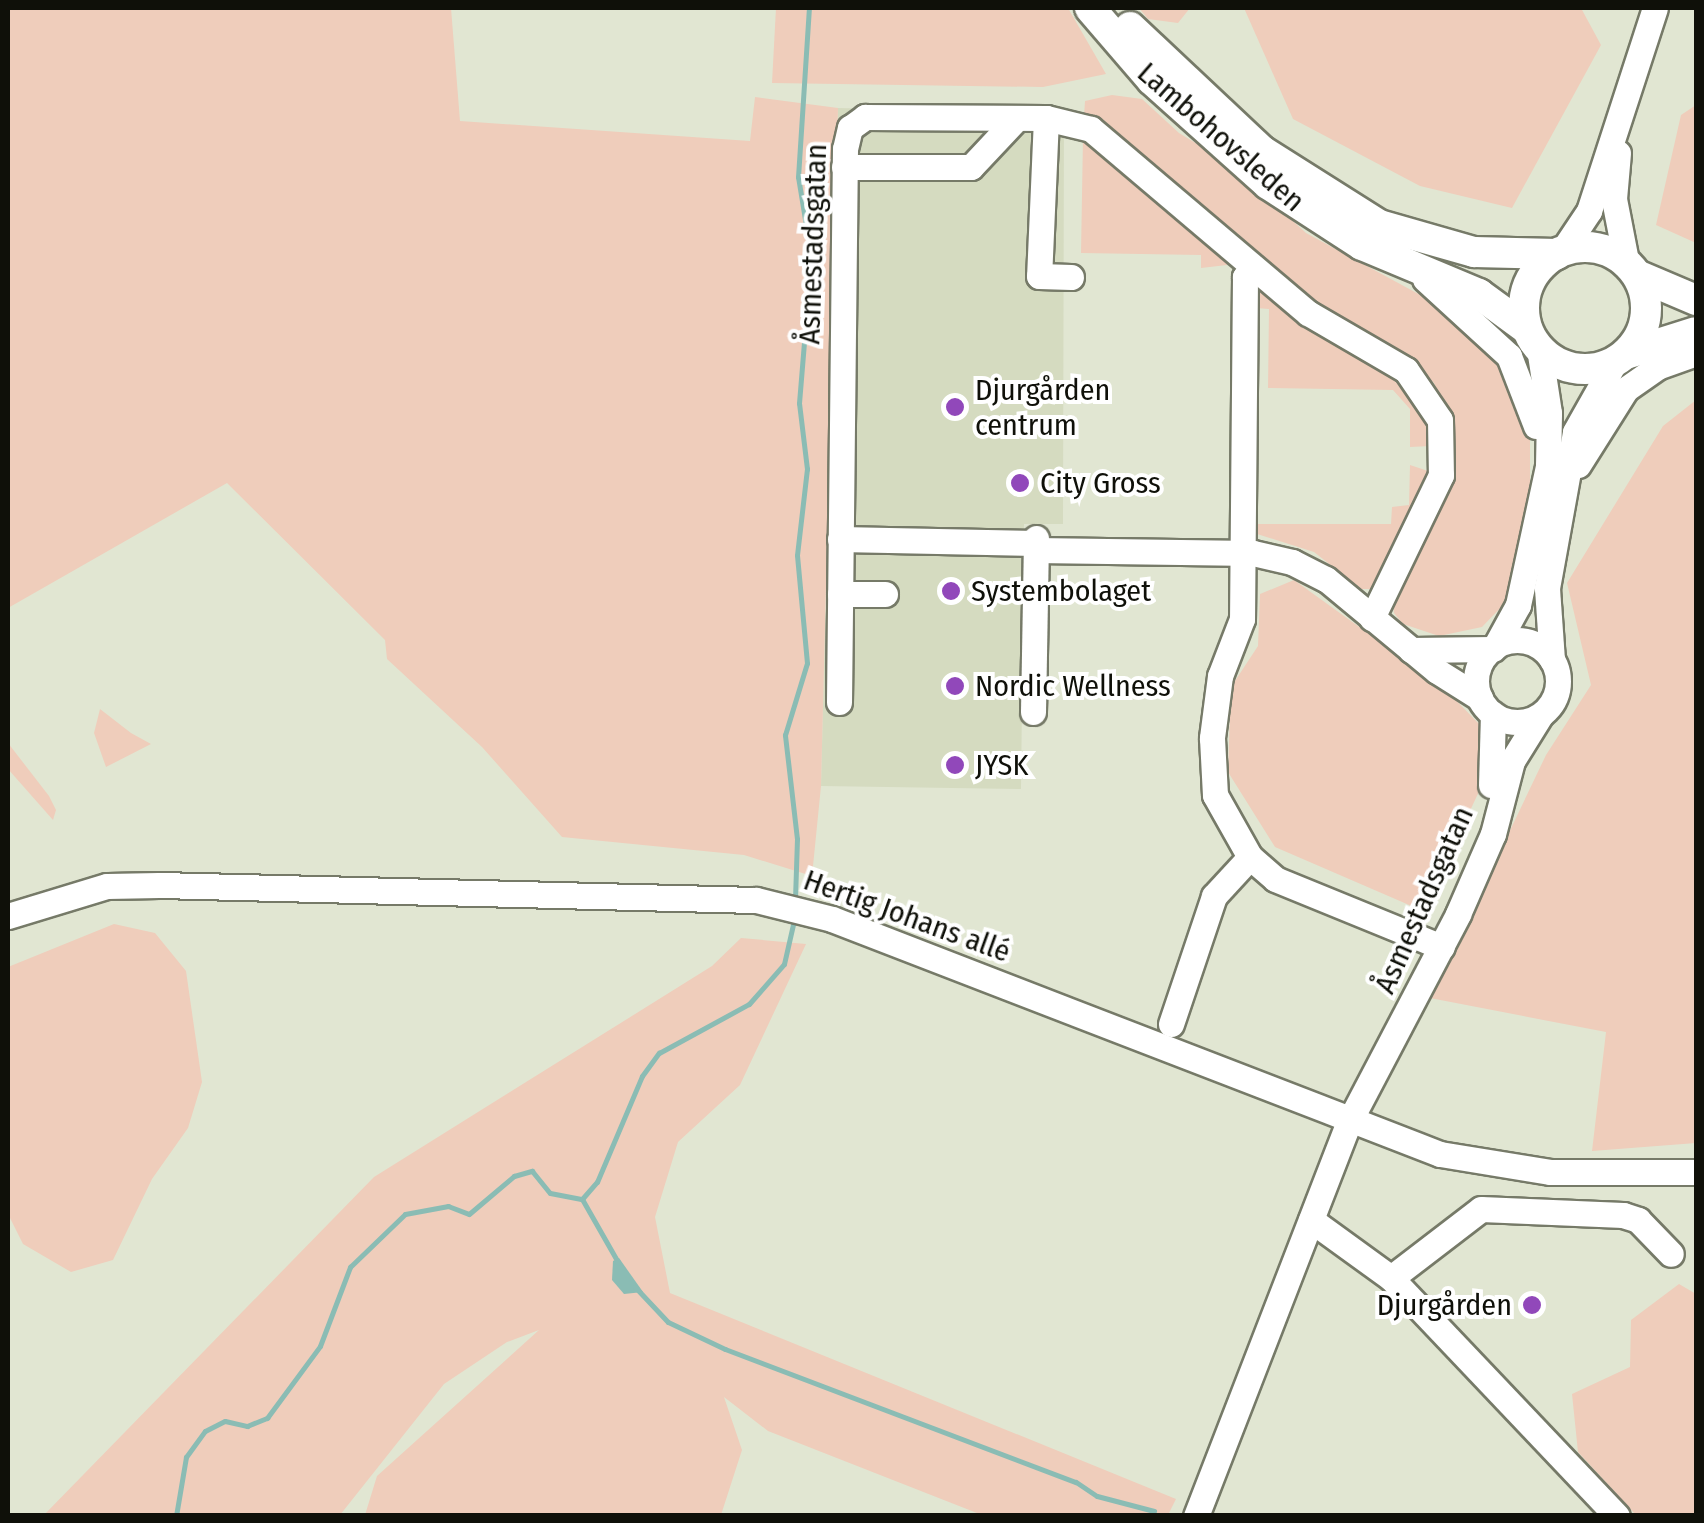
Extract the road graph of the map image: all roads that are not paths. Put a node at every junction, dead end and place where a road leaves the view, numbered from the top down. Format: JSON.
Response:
{"nodes":[{"id":1,"x":1090,"y":8,"type":"edge"},
{"id":2,"x":1113,"y":8,"type":"edge"},
{"id":3,"x":1656,"y":8,"type":"edge"},
{"id":4,"x":1628,"y":82,"type":"junction"},
{"id":5,"x":1018,"y":118,"type":"junction"},
{"id":6,"x":1046,"y":118,"type":"junction"},
{"id":7,"x":844,"y":167,"type":"junction"},
{"id":8,"x":1560,"y":252,"type":"junction"},
{"id":9,"x":1408,"y":266,"type":"junction"},
{"id":10,"x":1253,"y":267,"type":"junction"},
{"id":11,"x":1632,"y":268,"type":"junction"},
{"id":12,"x":1071,"y":277,"type":"dead end"},
{"id":13,"x":1696,"y":300,"type":"edge"},
{"id":14,"x":1696,"y":332,"type":"edge"},
{"id":15,"x":1533,"y":339,"type":"junction"},
{"id":16,"x":1696,"y":353,"type":"edge"},
{"id":17,"x":1620,"y":359,"type":"junction"},
{"id":18,"x":1566,"y":487,"type":"junction"},
{"id":19,"x":1538,"y":501,"type":"junction"},
{"id":20,"x":840,"y":540,"type":"junction"},
{"id":21,"x":1036,"y":540,"type":"junction"},
{"id":22,"x":1242,"y":553,"type":"junction"},
{"id":23,"x":840,"y":594,"type":"junction"},
{"id":24,"x":885,"y":594,"type":"dead end"},
{"id":25,"x":1372,"y":618,"type":"junction"},
{"id":26,"x":1494,"y":648,"type":"junction"},
{"id":27,"x":1411,"y":650,"type":"junction"},
{"id":28,"x":1552,"y":660,"type":"junction"},
{"id":29,"x":838,"y":702,"type":"dead end"},
{"id":30,"x":1486,"y":706,"type":"junction"},
{"id":31,"x":1033,"y":712,"type":"dead end"},
{"id":32,"x":1540,"y":716,"type":"junction"},
{"id":33,"x":1250,"y":857,"type":"junction"},
{"id":34,"x":8,"y":916,"type":"edge"},
{"id":35,"x":1435,"y":944,"type":"junction"},
{"id":36,"x":1171,"y":1024,"type":"dead end"},
{"id":37,"x":1352,"y":1114,"type":"junction"},
{"id":38,"x":1696,"y":1172,"type":"edge"},
{"id":39,"x":1311,"y":1220,"type":"junction"},
{"id":40,"x":1672,"y":1254,"type":"dead end"},
{"id":41,"x":1391,"y":1278,"type":"junction"},
{"id":42,"x":1196,"y":1516,"type":"edge"},
{"id":43,"x":1616,"y":1516,"type":"edge"}],
"edges":[{"from":1,"to":9,"type":"main road","name":"Lambohovsleden"},
{"from":2,"to":8,"type":"main road","name":"Lambohovsleden"},
{"from":3,"to":4,"type":"street"},
{"from":4,"to":8,"type":"street"},
{"from":4,"to":11,"type":"street"},
{"from":5,"to":6,"type":"street","name":"Åsmestadsgatan"},
{"from":5,"to":7,"type":"street"},
{"from":5,"to":7,"type":"street","name":"Åsmestadsgatan"},
{"from":6,"to":10,"type":"street","name":"Åsmestadsgatan"},
{"from":6,"to":12,"type":"street"},
{"from":7,"to":20,"type":"street","name":"Åsmestadsgatan"},
{"from":8,"to":11,"type":"main road"},
{"from":8,"to":15,"type":"main road"},
{"from":9,"to":15,"type":"main road","name":"Lambohovsleden"},
{"from":9,"to":19,"type":"street"},
{"from":10,"to":22,"type":"street"},
{"from":10,"to":25,"type":"street","name":"Åsmestadsgatan"},
{"from":11,"to":13,"type":"main road"},
{"from":11,"to":17,"type":"main road"},
{"from":14,"to":17,"type":"main road"},
{"from":15,"to":17,"type":"main road"},
{"from":15,"to":19,"type":"street"},
{"from":16,"to":18,"type":"street"},
{"from":17,"to":18,"type":"street"},
{"from":18,"to":28,"type":"street"},
{"from":19,"to":26,"type":"street"},
{"from":20,"to":21,"type":"street"},
{"from":20,"to":23,"type":"street","name":"Åsmestadsgatan"},
{"from":21,"to":22,"type":"street"},
{"from":21,"to":31,"type":"street"},
{"from":22,"to":25,"type":"street"},
{"from":22,"to":33,"type":"street"},
{"from":23,"to":24,"type":"street"},
{"from":23,"to":29,"type":"street","name":"Åsmestadsgatan"},
{"from":25,"to":27,"type":"street"},
{"from":26,"to":27,"type":"street"},
{"from":26,"to":28,"type":"street"},
{"from":26,"to":30,"type":"street"},
{"from":27,"to":30,"type":"street"},
{"from":28,"to":32,"type":"street"},
{"from":30,"to":32,"type":"street"},
{"from":30,"to":35,"type":"street","name":"Åsmestadsgatan"},
{"from":32,"to":35,"type":"street","name":"Åsmestadsgatan"},
{"from":33,"to":35,"type":"street"},
{"from":33,"to":36,"type":"street"},
{"from":34,"to":37,"type":"street","name":"Hertig Johans allé"},
{"from":35,"to":37,"type":"street","name":"Åsmestadsgatan"},
{"from":37,"to":38,"type":"street","name":"Hertig Johans allé"},
{"from":37,"to":39,"type":"street","name":"Åsmestadsgatan"},
{"from":39,"to":41,"type":"street"},
{"from":39,"to":42,"type":"street","name":"Åsmestadsgatan"},
{"from":40,"to":41,"type":"street"},
{"from":41,"to":43,"type":"street"}]}
